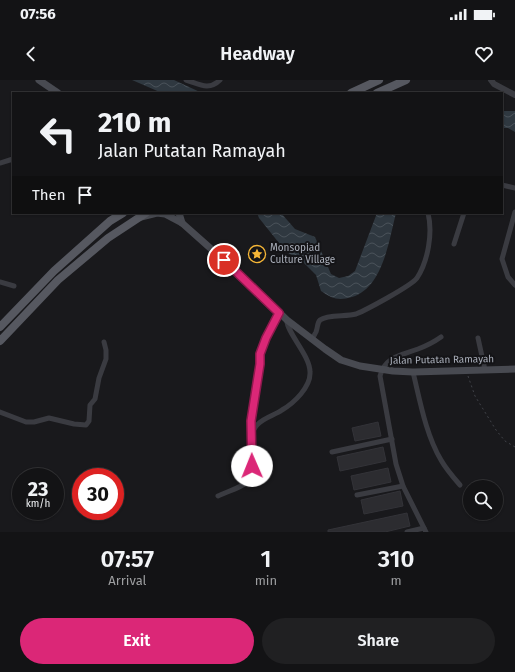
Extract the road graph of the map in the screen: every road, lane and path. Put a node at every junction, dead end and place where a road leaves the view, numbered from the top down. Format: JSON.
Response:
{"nodes":[{"id":1,"x":39,"y":80,"type":"edge"},
{"id":2,"x":186,"y":80,"type":"edge"},
{"id":3,"x":220,"y":80,"type":"edge"},
{"id":4,"x":379,"y":80,"type":"edge"},
{"id":5,"x":406,"y":80,"type":"edge"},
{"id":6,"x":490,"y":80,"type":"edge"},
{"id":7,"x":57,"y":92,"type":"edge"},
{"id":8,"x":353,"y":92,"type":"edge"},
{"id":9,"x":379,"y":92,"type":"edge"},
{"id":10,"x":515,"y":95,"type":"edge"},
{"id":11,"x":12,"y":160,"type":"edge"},
{"id":12,"x":0,"y":163,"type":"edge"},
{"id":13,"x":503,"y":185,"type":"edge"},
{"id":14,"x":515,"y":188,"type":"edge"},
{"id":15,"x":515,"y":212,"type":"edge"},
{"id":16,"x":122,"y":214,"type":"edge"},
{"id":17,"x":144,"y":214,"type":"edge"},
{"id":18,"x":153,"y":214,"type":"edge"},
{"id":19,"x":165,"y":214,"type":"edge"},
{"id":20,"x":179,"y":214,"type":"edge"},
{"id":21,"x":428,"y":214,"type":"edge"},
{"id":22,"x":464,"y":214,"type":"edge"},
{"id":23,"x":138,"y":218,"type":"junction"},
{"id":24,"x":182,"y":224,"type":"junction"},
{"id":25,"x":454,"y":244,"type":"dead end"},
{"id":26,"x":0,"y":282,"type":"edge"},
{"id":27,"x":515,"y":285,"type":"edge"},
{"id":28,"x":14,"y":286,"type":"dead end"},
{"id":29,"x":279,"y":313,"type":"junction"},
{"id":30,"x":287,"y":320,"type":"junction"},
{"id":31,"x":0,"y":327,"type":"edge"},
{"id":32,"x":441,"y":337,"type":"dead end"},
{"id":33,"x":478,"y":338,"type":"dead end"},
{"id":34,"x":312,"y":340,"type":"junction"},
{"id":35,"x":0,"y":341,"type":"edge"},
{"id":36,"x":104,"y":342,"type":"dead end"},
{"id":37,"x":515,"y":369,"type":"edge"},
{"id":38,"x":382,"y":370,"type":"junction"},
{"id":39,"x":466,"y":370,"type":"junction"},
{"id":40,"x":485,"y":370,"type":"junction"},
{"id":41,"x":413,"y":372,"type":"junction"},
{"id":42,"x":0,"y":412,"type":"edge"},
{"id":43,"x":252,"y":433,"type":"junction"},
{"id":44,"x":392,"y":439,"type":"junction"},
{"id":45,"x":515,"y":448,"type":"edge"},
{"id":46,"x":332,"y":452,"type":"dead end"},
{"id":47,"x":460,"y":484,"type":"dead end"},
{"id":48,"x":403,"y":486,"type":"junction"},
{"id":49,"x":357,"y":495,"type":"dead end"},
{"id":50,"x":218,"y":496,"type":"dead end"},
{"id":51,"x":425,"y":530,"type":"edge"},
{"id":52,"x":407,"y":532,"type":"edge"}],
"edges":[{"from":1,"to":7,"type":"main road"},
{"from":2,"to":3,"type":"street"},
{"from":4,"to":8,"type":"main road"},
{"from":5,"to":9,"type":"main road"},
{"from":6,"to":10,"type":"street"},
{"from":11,"to":12,"type":"street"},
{"from":13,"to":14,"type":"street"},
{"from":15,"to":27,"type":"street"},
{"from":16,"to":31,"type":"main road"},
{"from":17,"to":23,"type":"main road"},
{"from":18,"to":23,"type":"main road","name":"Jalan Putatan Ramayah"},
{"from":19,"to":24,"type":"main road","name":"Jalan Putatan Ramayah"},
{"from":20,"to":24,"type":"main road"},
{"from":21,"to":34,"type":"street"},
{"from":22,"to":25,"type":"street"},
{"from":23,"to":35,"type":"main road"},
{"from":24,"to":29,"type":"main road","name":"Jalan Putatan Ramayah"},
{"from":26,"to":28,"type":"street"},
{"from":29,"to":30,"type":"main road","name":"Jalan Putatan Ramayah"},
{"from":29,"to":43,"type":"street"},
{"from":30,"to":34,"type":"main road","name":"Jalan Putatan Ramayah"},
{"from":30,"to":43,"type":"street"},
{"from":32,"to":38,"type":"street"},
{"from":33,"to":40,"type":"street"},
{"from":34,"to":38,"type":"main road","name":"Jalan Putatan Ramayah"},
{"from":36,"to":42,"type":"street"},
{"from":37,"to":40,"type":"main road","name":"Jalan Putatan Ramayah"},
{"from":38,"to":41,"type":"main road","name":"Jalan Putatan Ramayah"},
{"from":38,"to":44,"type":"street"},
{"from":39,"to":40,"type":"main road","name":"Jalan Putatan Ramayah"},
{"from":39,"to":41,"type":"main road","name":"Jalan Putatan Ramayah"},
{"from":39,"to":45,"type":"path"},
{"from":41,"to":47,"type":"street"},
{"from":43,"to":50,"type":"street"},
{"from":44,"to":46,"type":"street"},
{"from":44,"to":48,"type":"street"},
{"from":48,"to":49,"type":"street"},
{"from":48,"to":51,"type":"street"},
{"from":51,"to":52,"type":"street"}]}
